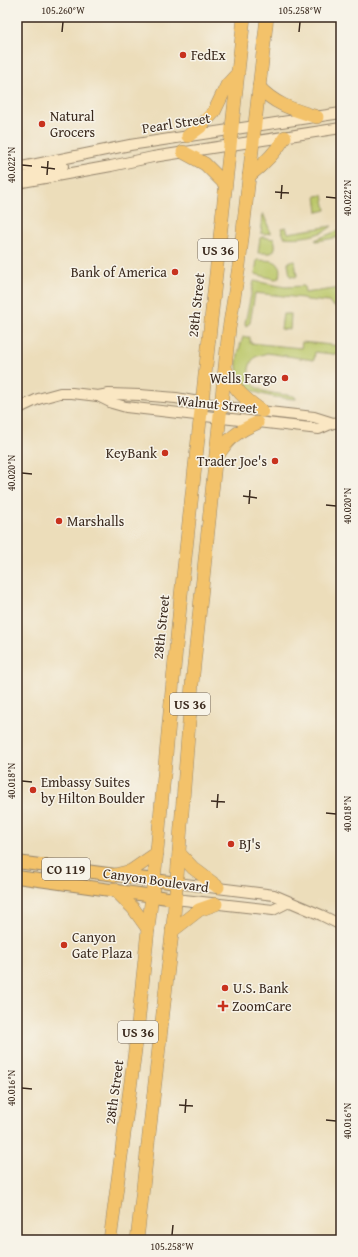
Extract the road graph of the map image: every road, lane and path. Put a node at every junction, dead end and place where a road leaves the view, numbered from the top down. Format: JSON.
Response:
{"nodes":[{"id":1,"x":244,"y":17,"type":"edge"},
{"id":2,"x":267,"y":17,"type":"edge"},
{"id":3,"x":238,"y":73,"type":"junction"},
{"id":4,"x":259,"y":87,"type":"junction"},
{"id":5,"x":341,"y":113,"type":"edge"},
{"id":6,"x":317,"y":117,"type":"junction"},
{"id":7,"x":255,"y":125,"type":"junction"},
{"id":8,"x":341,"y":128,"type":"edge"},
{"id":9,"x":232,"y":129,"type":"junction"},
{"id":10,"x":188,"y":136,"type":"junction"},
{"id":11,"x":285,"y":137,"type":"junction"},
{"id":12,"x":253,"y":142,"type":"junction"},
{"id":13,"x":230,"y":145,"type":"junction"},
{"id":14,"x":183,"y":152,"type":"junction"},
{"id":15,"x":83,"y":154,"type":"junction"},
{"id":16,"x":17,"y":168,"type":"edge"},
{"id":17,"x":249,"y":176,"type":"junction"},
{"id":18,"x":17,"y":182,"type":"edge"},
{"id":19,"x":226,"y":184,"type":"junction"},
{"id":20,"x":225,"y":368,"type":"junction"},
{"id":21,"x":98,"y":396,"type":"junction"},
{"id":22,"x":201,"y":403,"type":"junction"},
{"id":23,"x":17,"y":409,"type":"edge"},
{"id":24,"x":220,"y":412,"type":"junction"},
{"id":25,"x":200,"y":416,"type":"junction"},
{"id":26,"x":260,"y":417,"type":"junction"},
{"id":27,"x":337,"y":422,"type":"edge"},
{"id":28,"x":215,"y":460,"type":"junction"},
{"id":29,"x":157,"y":853,"type":"junction"},
{"id":30,"x":179,"y":853,"type":"junction"},
{"id":31,"x":17,"y":862,"type":"edge"},
{"id":32,"x":115,"y":875,"type":"junction"},
{"id":33,"x":17,"y":877,"type":"edge"},
{"id":34,"x":154,"y":880,"type":"junction"},
{"id":35,"x":177,"y":882,"type":"junction"},
{"id":36,"x":218,"y":887,"type":"junction"},
{"id":37,"x":114,"y":889,"type":"junction"},
{"id":38,"x":152,"y":896,"type":"junction"},
{"id":39,"x":175,"y":899,"type":"junction"},
{"id":40,"x":289,"y":902,"type":"junction"},
{"id":41,"x":216,"y":904,"type":"junction"},
{"id":42,"x":341,"y":925,"type":"edge"},
{"id":43,"x":148,"y":929,"type":"junction"},
{"id":44,"x":172,"y":931,"type":"junction"},
{"id":45,"x":110,"y":1240,"type":"edge"},
{"id":46,"x":136,"y":1240,"type":"edge"}],
"edges":[{"from":1,"to":3,"type":"highway","name":"28th Street","number":"US 36"},
{"from":2,"to":4,"type":"highway","number":"US 36"},
{"from":3,"to":9,"type":"highway","name":"28th Street","number":"US 36"},
{"from":3,"to":10,"type":"highway"},
{"from":4,"to":6,"type":"highway"},
{"from":4,"to":7,"type":"highway","number":"US 36"},
{"from":5,"to":6,"type":"street","name":"Pearl Street"},
{"from":6,"to":7,"type":"street","name":"Pearl Street"},
{"from":7,"to":9,"type":"street","name":"Pearl Street"},
{"from":7,"to":12,"type":"highway","number":"US 36"},
{"from":8,"to":11,"type":"street"},
{"from":9,"to":10,"type":"street","name":"Pearl Street"},
{"from":9,"to":13,"type":"highway","name":"28th Street","number":"US 36"},
{"from":10,"to":15,"type":"street","name":"Pearl Street"},
{"from":11,"to":12,"type":"street"},
{"from":11,"to":17,"type":"highway"},
{"from":12,"to":13,"type":"street"},
{"from":12,"to":17,"type":"highway","number":"US 36"},
{"from":13,"to":14,"type":"street"},
{"from":13,"to":19,"type":"highway","name":"28th Street","number":"US 36"},
{"from":14,"to":18,"type":"street"},
{"from":14,"to":19,"type":"highway"},
{"from":15,"to":16,"type":"street","name":"Pearl Street"},
{"from":15,"to":18,"type":"street"},
{"from":17,"to":20,"type":"highway","number":"US 36"},
{"from":19,"to":22,"type":"highway","name":"28th Street","number":"US 36"},
{"from":20,"to":24,"type":"highway","number":"US 36"},
{"from":20,"to":26,"type":"highway"},
{"from":21,"to":22,"type":"street","name":"Walnut Street"},
{"from":21,"to":23,"type":"street","name":"Walnut Street"},
{"from":21,"to":25,"type":"street","name":"Walnut Street"},
{"from":22,"to":24,"type":"street","name":"Walnut Street"},
{"from":22,"to":25,"type":"highway","name":"28th Street","number":"US 36"},
{"from":24,"to":25,"type":"street","name":"Walnut Street"},
{"from":24,"to":26,"type":"street","name":"Walnut Street"},
{"from":24,"to":28,"type":"highway","number":"US 36"},
{"from":25,"to":29,"type":"highway","name":"28th Street","number":"US 36"},
{"from":26,"to":27,"type":"street","name":"Walnut Street"},
{"from":26,"to":28,"type":"highway"},
{"from":28,"to":30,"type":"highway","number":"US 36"},
{"from":29,"to":32,"type":"highway","number":"CO 119"},
{"from":29,"to":34,"type":"highway","name":"28th Street","number":"US 36"},
{"from":30,"to":35,"type":"highway","number":"US 36"},
{"from":30,"to":36,"type":"highway"},
{"from":31,"to":32,"type":"main road","name":"Canyon Boulevard","number":"CO 119"},
{"from":32,"to":34,"type":"main road","name":"Canyon Boulevard"},
{"from":33,"to":37,"type":"main road","name":"Canyon Boulevard","number":"CO 119"},
{"from":34,"to":35,"type":"main road","name":"Canyon Boulevard"},
{"from":34,"to":38,"type":"highway","name":"28th Street","number":"US 36"},
{"from":35,"to":36,"type":"street","name":"Canyon Boulevard"},
{"from":35,"to":39,"type":"highway","number":"US 36"},
{"from":36,"to":40,"type":"street","name":"Canyon Boulevard"},
{"from":37,"to":38,"type":"main road","name":"Canyon Boulevard","number":"CO 119"},
{"from":37,"to":43,"type":"highway"},
{"from":38,"to":39,"type":"main road","name":"Canyon Boulevard","number":"CO 119"},
{"from":38,"to":43,"type":"highway","name":"28th Street","number":"US 36"},
{"from":39,"to":41,"type":"street","name":"Canyon Boulevard"},
{"from":39,"to":44,"type":"highway","number":"US 36"},
{"from":40,"to":41,"type":"street","name":"Canyon Boulevard"},
{"from":40,"to":42,"type":"street","name":"Canyon Boulevard"},
{"from":41,"to":44,"type":"highway"},
{"from":43,"to":45,"type":"highway","name":"28th Street","number":"US 36"},
{"from":44,"to":46,"type":"highway","number":"US 36"}]}
